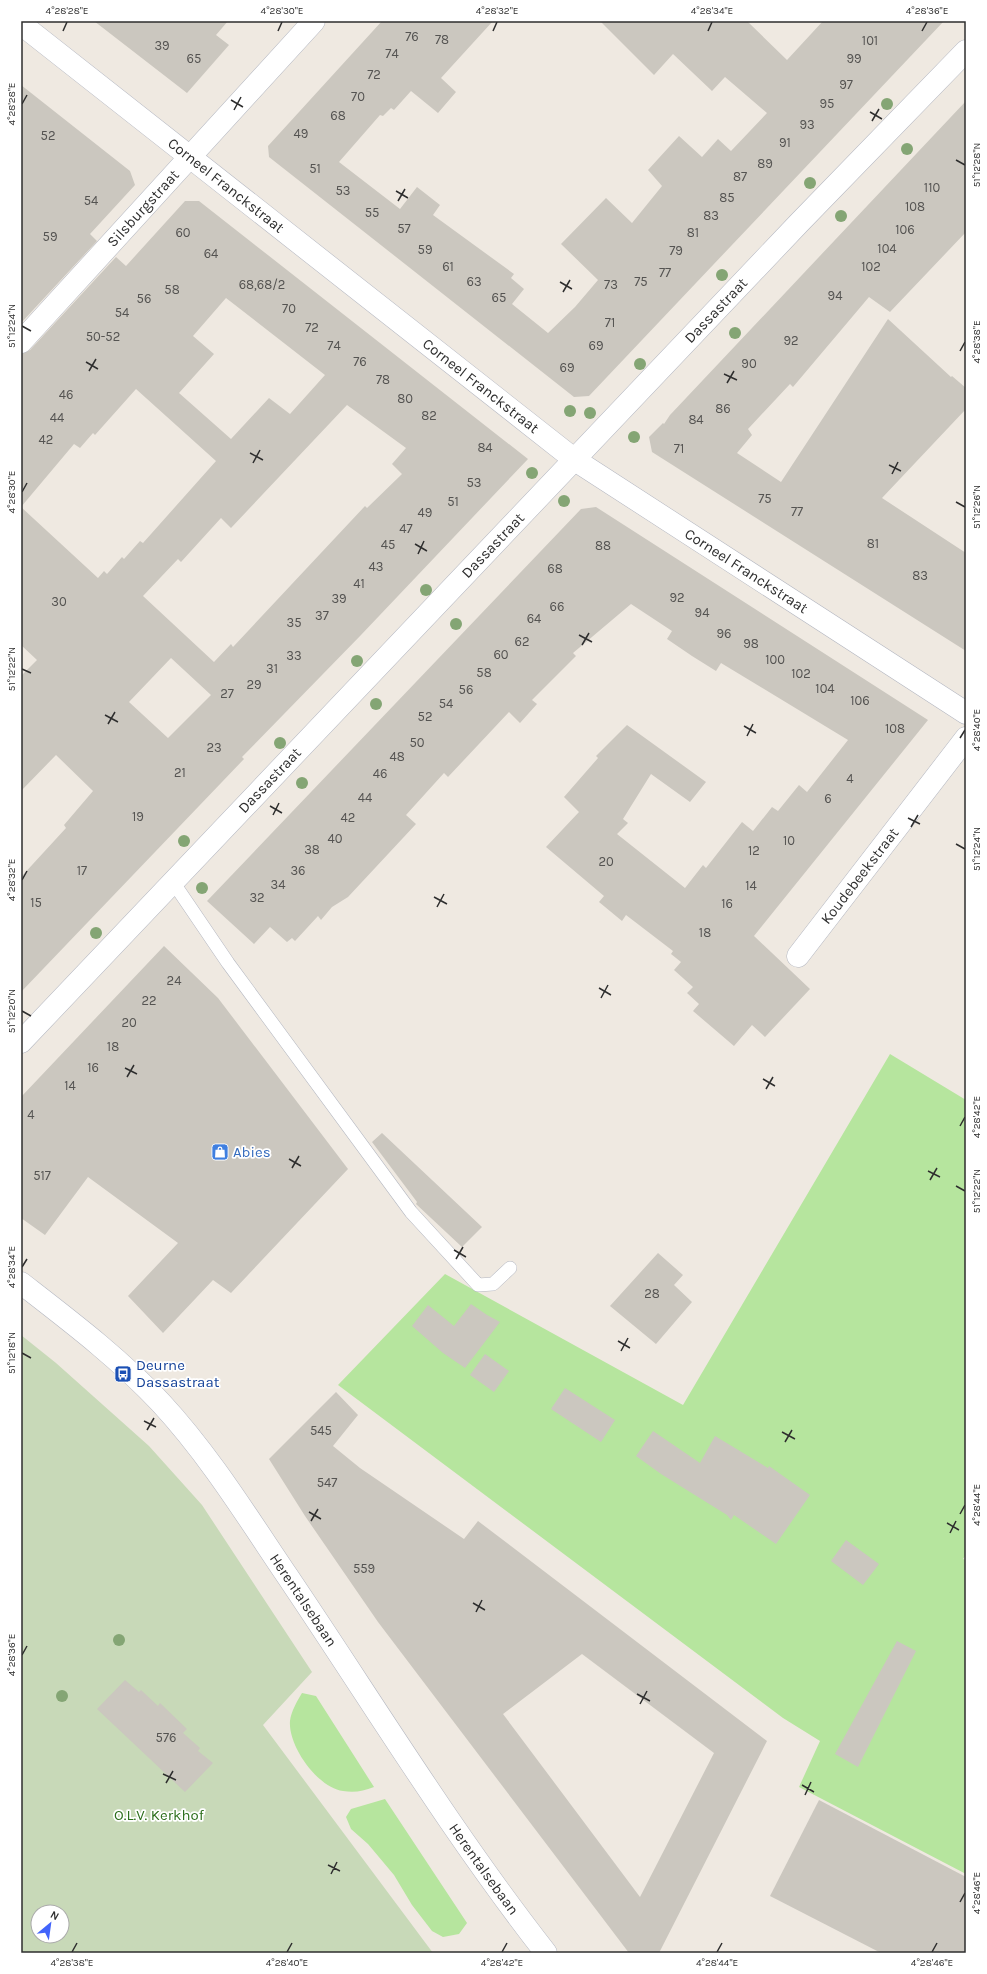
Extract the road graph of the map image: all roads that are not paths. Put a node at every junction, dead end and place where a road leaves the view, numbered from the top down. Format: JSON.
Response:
{"nodes":[{"id":1,"x":314,"y":21,"type":"edge"},
{"id":2,"x":21,"y":24,"type":"edge"},
{"id":3,"x":966,"y":51,"type":"edge"},
{"id":4,"x":189,"y":157,"type":"junction"},
{"id":5,"x":21,"y":342,"type":"edge"},
{"id":6,"x":575,"y":460,"type":"junction"},
{"id":7,"x":966,"y":713,"type":"edge"},
{"id":8,"x":966,"y":738,"type":"edge"},
{"id":9,"x":173,"y":882,"type":"junction"},
{"id":10,"x":798,"y":956,"type":"dead end"},
{"id":11,"x":21,"y":1042,"type":"edge"},
{"id":12,"x":510,"y":1268,"type":"dead end"},
{"id":13,"x":21,"y":1283,"type":"edge"},
{"id":14,"x":546,"y":1953,"type":"edge"}],
"edges":[{"from":1,"to":4,"type":"street","name":"Silsburgstraat"},
{"from":2,"to":4,"type":"street","name":"Corneel Franckstraat"},
{"from":3,"to":6,"type":"street","name":"Dassastraat"},
{"from":4,"to":5,"type":"street","name":"Silsburgstraat"},
{"from":4,"to":6,"type":"street","name":"Corneel Franckstraat"},
{"from":6,"to":7,"type":"street","name":"Corneel Franckstraat"},
{"from":6,"to":9,"type":"street","name":"Dassastraat"},
{"from":8,"to":10,"type":"street","name":"Koudebeekstraat"},
{"from":9,"to":11,"type":"street","name":"Dassastraat"},
{"from":9,"to":12,"type":"lane"},
{"from":13,"to":14,"type":"street","name":"Herentalsebaan"}]}
